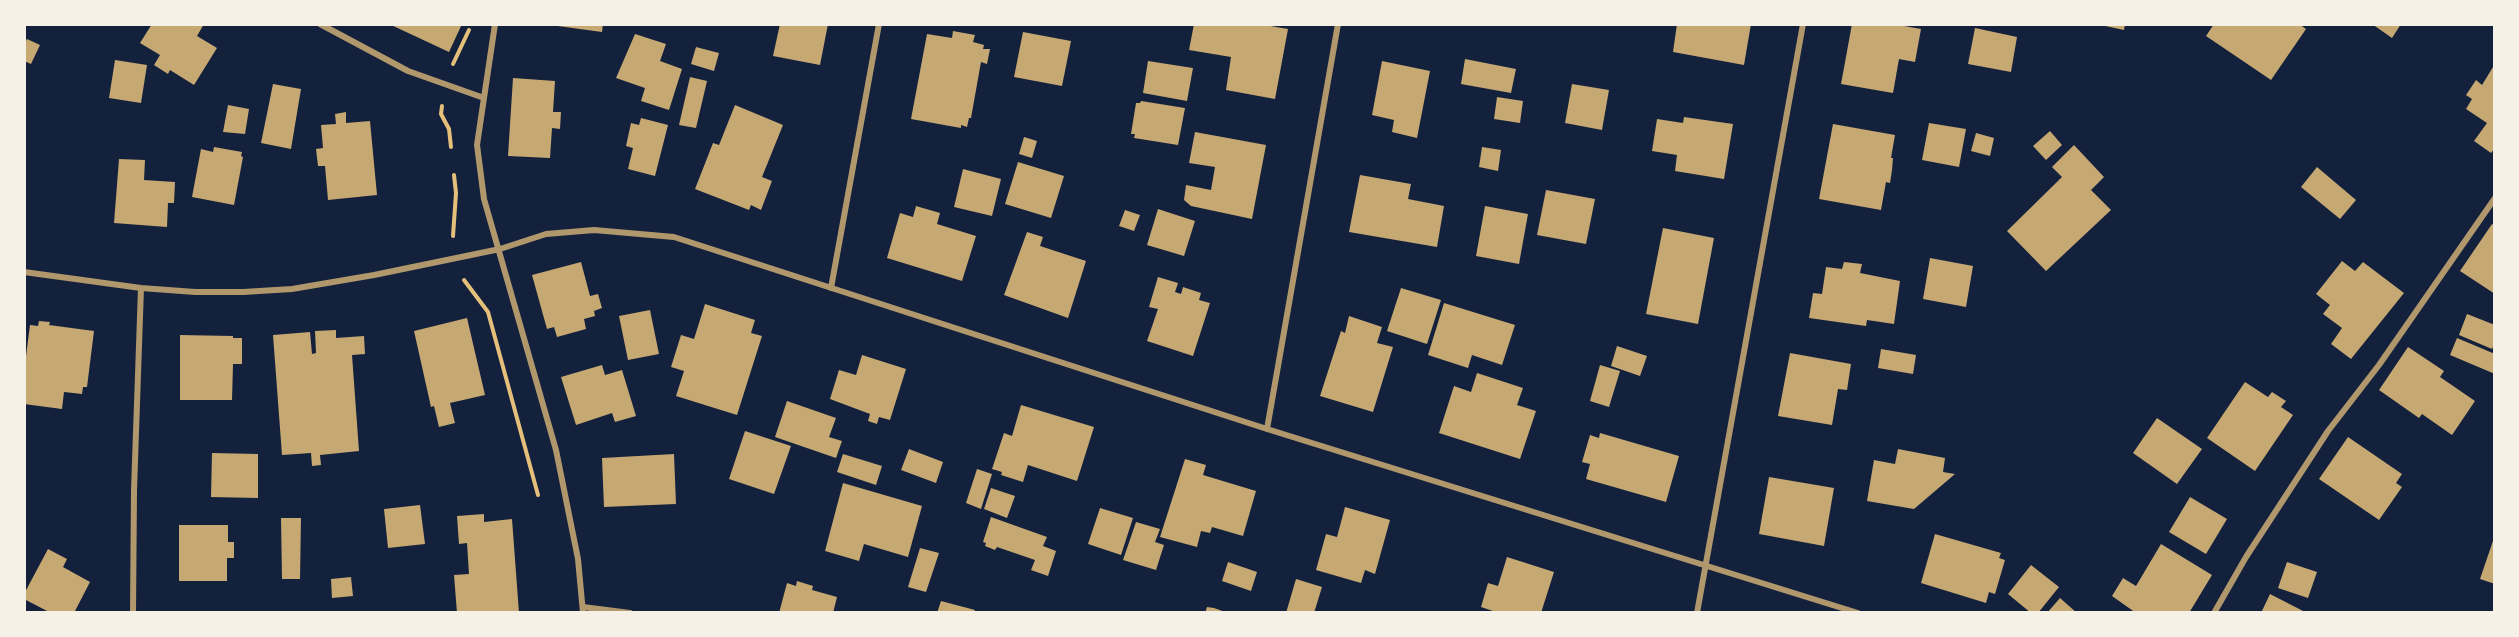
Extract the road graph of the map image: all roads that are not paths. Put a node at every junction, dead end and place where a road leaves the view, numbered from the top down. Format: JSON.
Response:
{"nodes":[{"id":1,"x":320,"y":24,"type":"edge"},
{"id":2,"x":495,"y":24,"type":"edge"},
{"id":3,"x":879,"y":24,"type":"edge"},
{"id":4,"x":1338,"y":24,"type":"edge"},
{"id":5,"x":1803,"y":24,"type":"edge"},
{"id":6,"x":484,"y":98,"type":"junction"},
{"id":7,"x":2495,"y":198,"type":"edge"},
{"id":8,"x":500,"y":249,"type":"junction"},
{"id":9,"x":24,"y":272,"type":"edge"},
{"id":10,"x":141,"y":288,"type":"junction"},
{"id":11,"x":831,"y":288,"type":"junction"},
{"id":12,"x":1267,"y":429,"type":"junction"},
{"id":13,"x":1705,"y":564,"type":"junction"},
{"id":14,"x":583,"y":610,"type":"edge"},
{"id":15,"x":133,"y":613,"type":"edge"},
{"id":16,"x":630,"y":613,"type":"edge"},
{"id":17,"x":1697,"y":613,"type":"edge"},
{"id":18,"x":1858,"y":613,"type":"edge"},
{"id":19,"x":2214,"y":613,"type":"edge"}],
"edges":[{"from":1,"to":6,"type":"street"},
{"from":2,"to":6,"type":"street"},
{"from":3,"to":11,"type":"street"},
{"from":4,"to":12,"type":"street"},
{"from":5,"to":13,"type":"street"},
{"from":6,"to":8,"type":"street"},
{"from":7,"to":19,"type":"street"},
{"from":8,"to":10,"type":"street"},
{"from":8,"to":11,"type":"street"},
{"from":8,"to":14,"type":"street"},
{"from":9,"to":10,"type":"street"},
{"from":10,"to":15,"type":"street"},
{"from":11,"to":12,"type":"street"},
{"from":12,"to":13,"type":"street"},
{"from":13,"to":17,"type":"street"},
{"from":13,"to":18,"type":"street"},
{"from":14,"to":16,"type":"street"}]}
